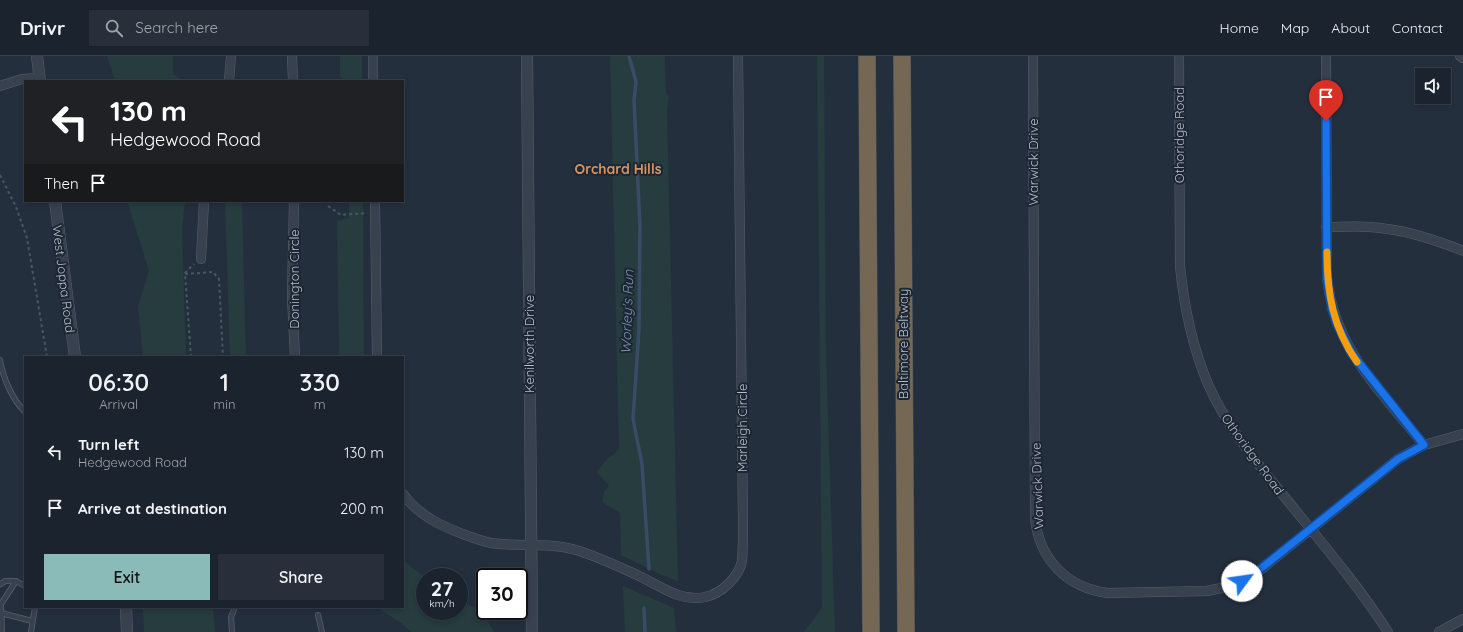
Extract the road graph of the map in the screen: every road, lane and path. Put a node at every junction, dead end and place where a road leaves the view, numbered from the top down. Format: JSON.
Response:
{"nodes":[{"id":1,"x":38,"y":56,"type":"edge"},
{"id":2,"x":231,"y":56,"type":"edge"},
{"id":3,"x":292,"y":56,"type":"edge"},
{"id":4,"x":373,"y":56,"type":"edge"},
{"id":5,"x":527,"y":56,"type":"edge"},
{"id":6,"x":738,"y":56,"type":"edge"},
{"id":7,"x":856,"y":56,"type":"edge"},
{"id":8,"x":867,"y":56,"type":"edge"},
{"id":9,"x":902,"y":56,"type":"edge"},
{"id":10,"x":1033,"y":56,"type":"edge"},
{"id":11,"x":1179,"y":56,"type":"edge"},
{"id":12,"x":1326,"y":56,"type":"edge"},
{"id":13,"x":1460,"y":56,"type":"edge"},
{"id":14,"x":1463,"y":58,"type":"edge"},
{"id":15,"x":40,"y":79,"type":"edge"},
{"id":16,"x":229,"y":80,"type":"edge"},
{"id":17,"x":293,"y":80,"type":"edge"},
{"id":18,"x":373,"y":80,"type":"edge"},
{"id":19,"x":0,"y":86,"type":"edge"},
{"id":20,"x":0,"y":175,"type":"edge"},
{"id":21,"x":54,"y":202,"type":"edge"},
{"id":22,"x":204,"y":202,"type":"edge"},
{"id":23,"x":294,"y":202,"type":"edge"},
{"id":24,"x":375,"y":202,"type":"edge"},
{"id":25,"x":867,"y":203,"type":"junction"},
{"id":26,"x":328,"y":206,"type":"dead end"},
{"id":27,"x":375,"y":213,"type":"junction"},
{"id":28,"x":1326,"y":227,"type":"junction"},
{"id":29,"x":1463,"y":251,"type":"edge"},
{"id":30,"x":201,"y":259,"type":"joint"},
{"id":31,"x":185,"y":274,"type":"junction"},
{"id":32,"x":47,"y":356,"type":"edge"},
{"id":33,"x":75,"y":356,"type":"edge"},
{"id":34,"x":191,"y":356,"type":"edge"},
{"id":35,"x":223,"y":356,"type":"edge"},
{"id":36,"x":295,"y":356,"type":"edge"},
{"id":37,"x":377,"y":356,"type":"edge"},
{"id":38,"x":0,"y":360,"type":"edge"},
{"id":39,"x":24,"y":411,"type":"edge"},
{"id":40,"x":1463,"y":434,"type":"edge"},
{"id":41,"x":1424,"y":445,"type":"junction"},
{"id":42,"x":404,"y":495,"type":"edge"},
{"id":43,"x":1310,"y":529,"type":"junction"},
{"id":44,"x":531,"y":545,"type":"junction"},
{"id":45,"x":16,"y":581,"type":"junction"},
{"id":46,"x":1,"y":584,"type":"dead end"},
{"id":47,"x":24,"y":585,"type":"edge"},
{"id":48,"x":35,"y":608,"type":"edge"},
{"id":49,"x":126,"y":608,"type":"edge"},
{"id":50,"x":235,"y":608,"type":"edge"},
{"id":51,"x":1,"y":613,"type":"edge"},
{"id":52,"x":318,"y":615,"type":"dead end"},
{"id":53,"x":1463,"y":619,"type":"edge"},
{"id":54,"x":32,"y":622,"type":"junction"},
{"id":55,"x":2,"y":632,"type":"edge"},
{"id":56,"x":31,"y":632,"type":"edge"},
{"id":57,"x":127,"y":632,"type":"edge"},
{"id":58,"x":232,"y":632,"type":"edge"},
{"id":59,"x":322,"y":632,"type":"edge"},
{"id":60,"x":532,"y":632,"type":"edge"},
{"id":61,"x":871,"y":632,"type":"edge"},
{"id":62,"x":906,"y":632,"type":"edge"},
{"id":63,"x":1388,"y":632,"type":"edge"},
{"id":64,"x":1439,"y":632,"type":"edge"}],
"edges":[{"from":1,"to":15,"type":"street"},
{"from":2,"to":16,"type":"street"},
{"from":3,"to":17,"type":"street"},
{"from":4,"to":18,"type":"street"},
{"from":5,"to":44,"type":"street","name":"Kenilworth Drive"},
{"from":6,"to":44,"type":"street","name":"Marleigh Circle"},
{"from":7,"to":25,"type":"highway"},
{"from":8,"to":25,"type":"highway"},
{"from":9,"to":62,"type":"highway","name":"Baltimore Beltway"},
{"from":10,"to":43,"type":"street","name":"Warwick Drive"},
{"from":11,"to":43,"type":"street","name":"Othoridge Road"},
{"from":12,"to":28,"type":"street"},
{"from":13,"to":14,"type":"street"},
{"from":15,"to":19,"type":"street"},
{"from":20,"to":32,"type":"path"},
{"from":21,"to":33,"type":"street","name":"West Joppa Road"},
{"from":22,"to":30,"type":"street"},
{"from":23,"to":36,"type":"street","name":"Donington Circle"},
{"from":24,"to":27,"type":"street"},
{"from":25,"to":61,"type":"highway"},
{"from":26,"to":27,"type":"path"},
{"from":27,"to":37,"type":"street"},
{"from":28,"to":29,"type":"street"},
{"from":28,"to":41,"type":"street"},
{"from":30,"to":31,"type":"path"},
{"from":31,"to":34,"type":"path"},
{"from":31,"to":35,"type":"path"},
{"from":38,"to":39,"type":"lane"},
{"from":40,"to":41,"type":"street","name":"Warwick Drive"},
{"from":41,"to":43,"type":"street","name":"Warwick Drive"},
{"from":42,"to":44,"type":"street"},
{"from":43,"to":63,"type":"street","name":"Othoridge Road"},
{"from":44,"to":60,"type":"street","name":"Kenilworth Drive"},
{"from":45,"to":46,"type":"lane"},
{"from":45,"to":47,"type":"lane"},
{"from":45,"to":51,"type":"lane"},
{"from":48,"to":54,"type":"lane"},
{"from":49,"to":57,"type":"street"},
{"from":50,"to":58,"type":"lane"},
{"from":51,"to":54,"type":"lane"},
{"from":51,"to":55,"type":"lane"},
{"from":52,"to":59,"type":"lane"},
{"from":53,"to":64,"type":"street"},
{"from":54,"to":56,"type":"lane"}]}
